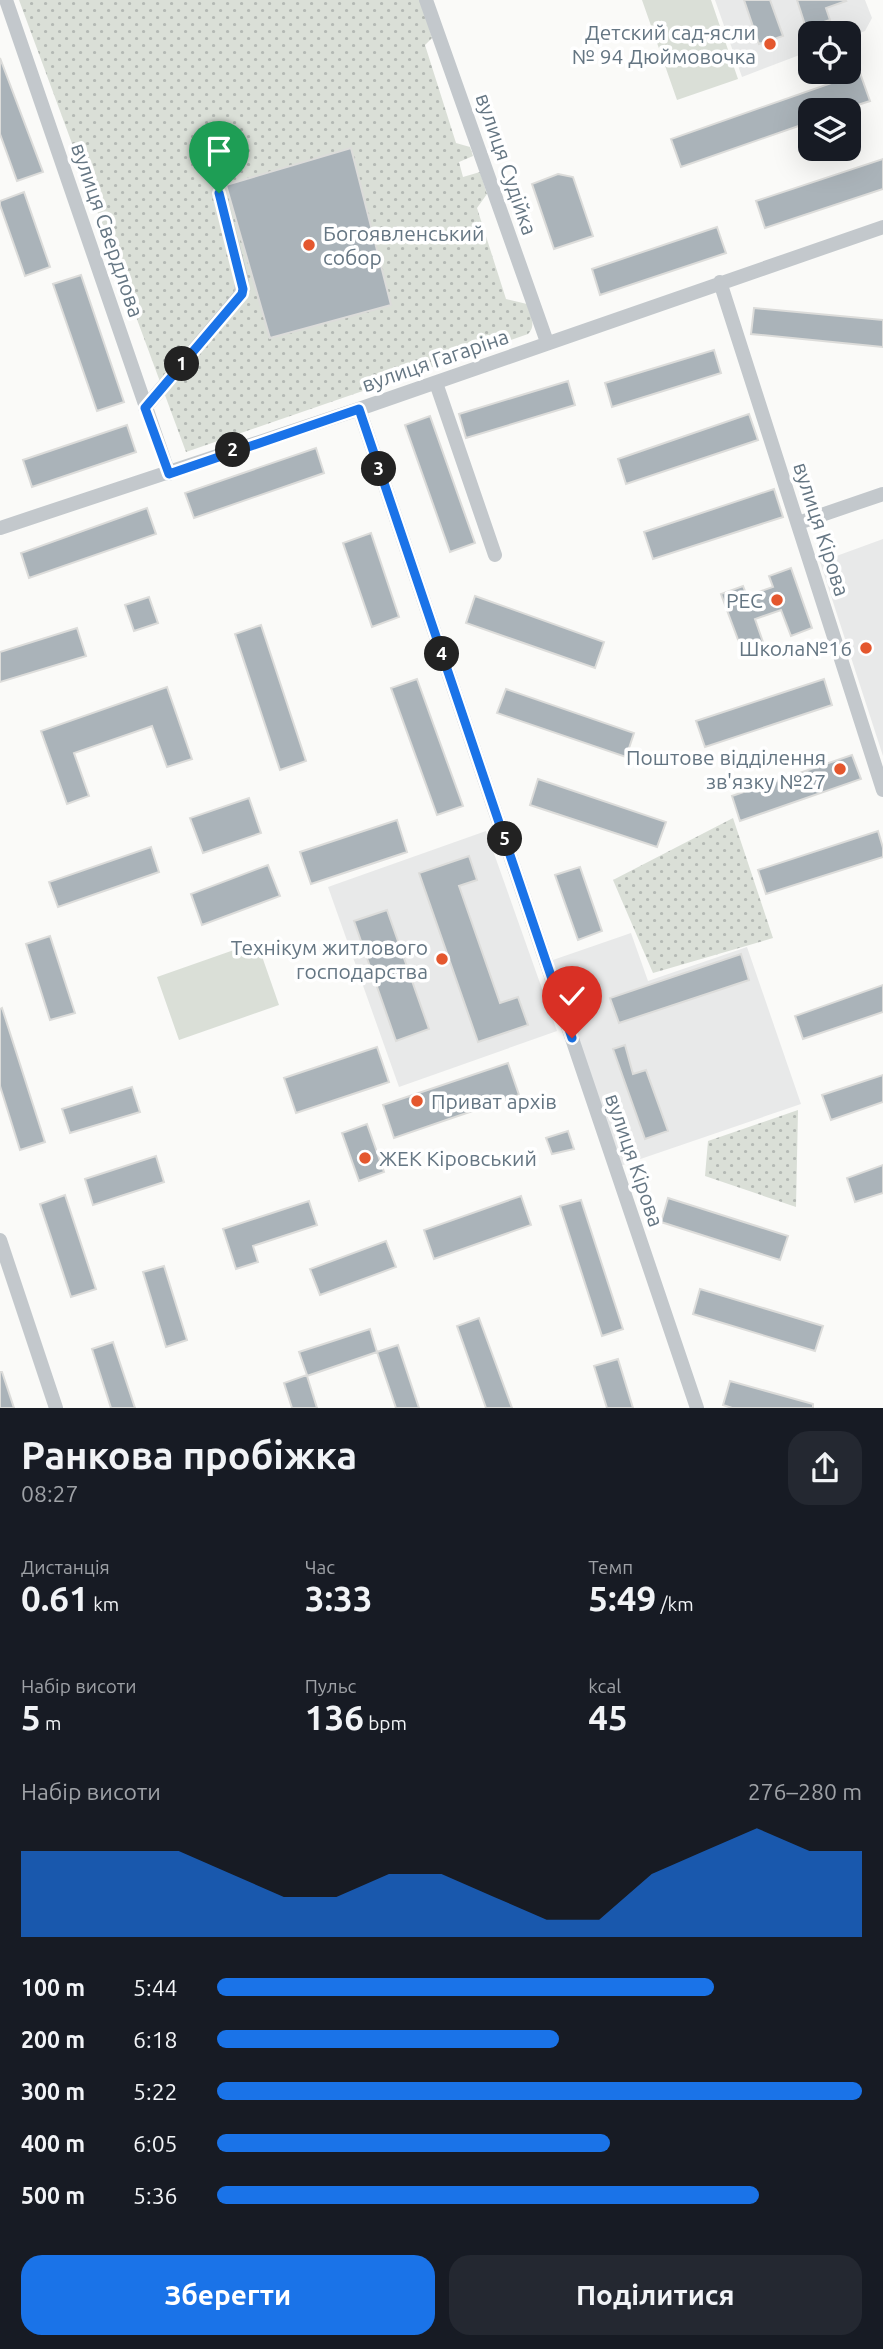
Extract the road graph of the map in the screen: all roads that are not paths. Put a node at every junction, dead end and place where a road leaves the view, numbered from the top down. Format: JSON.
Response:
{"nodes":[{"id":1,"x":6,"y":0,"type":"edge"},
{"id":2,"x":426,"y":0,"type":"edge"},
{"id":3,"x":219,"y":193,"type":"dead end"},
{"id":4,"x":883,"y":227,"type":"edge"},
{"id":5,"x":720,"y":282,"type":"junction"},
{"id":6,"x":547,"y":342,"type":"junction"},
{"id":7,"x":436,"y":383,"type":"junction"},
{"id":8,"x":145,"y":408,"type":"junction"},
{"id":9,"x":359,"y":409,"type":"junction"},
{"id":10,"x":169,"y":474,"type":"junction"},
{"id":11,"x":883,"y":494,"type":"edge"},
{"id":12,"x":798,"y":523,"type":"junction"},
{"id":13,"x":0,"y":528,"type":"edge"},
{"id":14,"x":495,"y":555,"type":"dead end"},
{"id":15,"x":883,"y":790,"type":"edge"},
{"id":16,"x":0,"y":1240,"type":"edge"},
{"id":17,"x":56,"y":1408,"type":"edge"},
{"id":18,"x":697,"y":1408,"type":"edge"}],
"edges":[{"from":1,"to":8,"type":"street","name":"вулиця Свердлова"},
{"from":2,"to":6,"type":"street","name":"вулиця Судійка"},
{"from":3,"to":8,"type":"street"},
{"from":4,"to":5,"type":"street","name":"вулиця Гагаріна"},
{"from":5,"to":6,"type":"street","name":"вулиця Гагаріна"},
{"from":5,"to":12,"type":"street","name":"вулиця Кірова"},
{"from":6,"to":7,"type":"street","name":"вулиця Гагаріна"},
{"from":7,"to":9,"type":"street","name":"вулиця Гагаріна"},
{"from":7,"to":14,"type":"street"},
{"from":8,"to":10,"type":"street","name":"вулиця Свердлова"},
{"from":9,"to":10,"type":"street","name":"вулиця Гагаріна"},
{"from":9,"to":18,"type":"street","name":"вулиця Кірова"},
{"from":10,"to":13,"type":"street","name":"вулиця Гагаріна"},
{"from":11,"to":12,"type":"street"},
{"from":12,"to":15,"type":"street","name":"вулиця Кірова"},
{"from":16,"to":17,"type":"street"}]}
